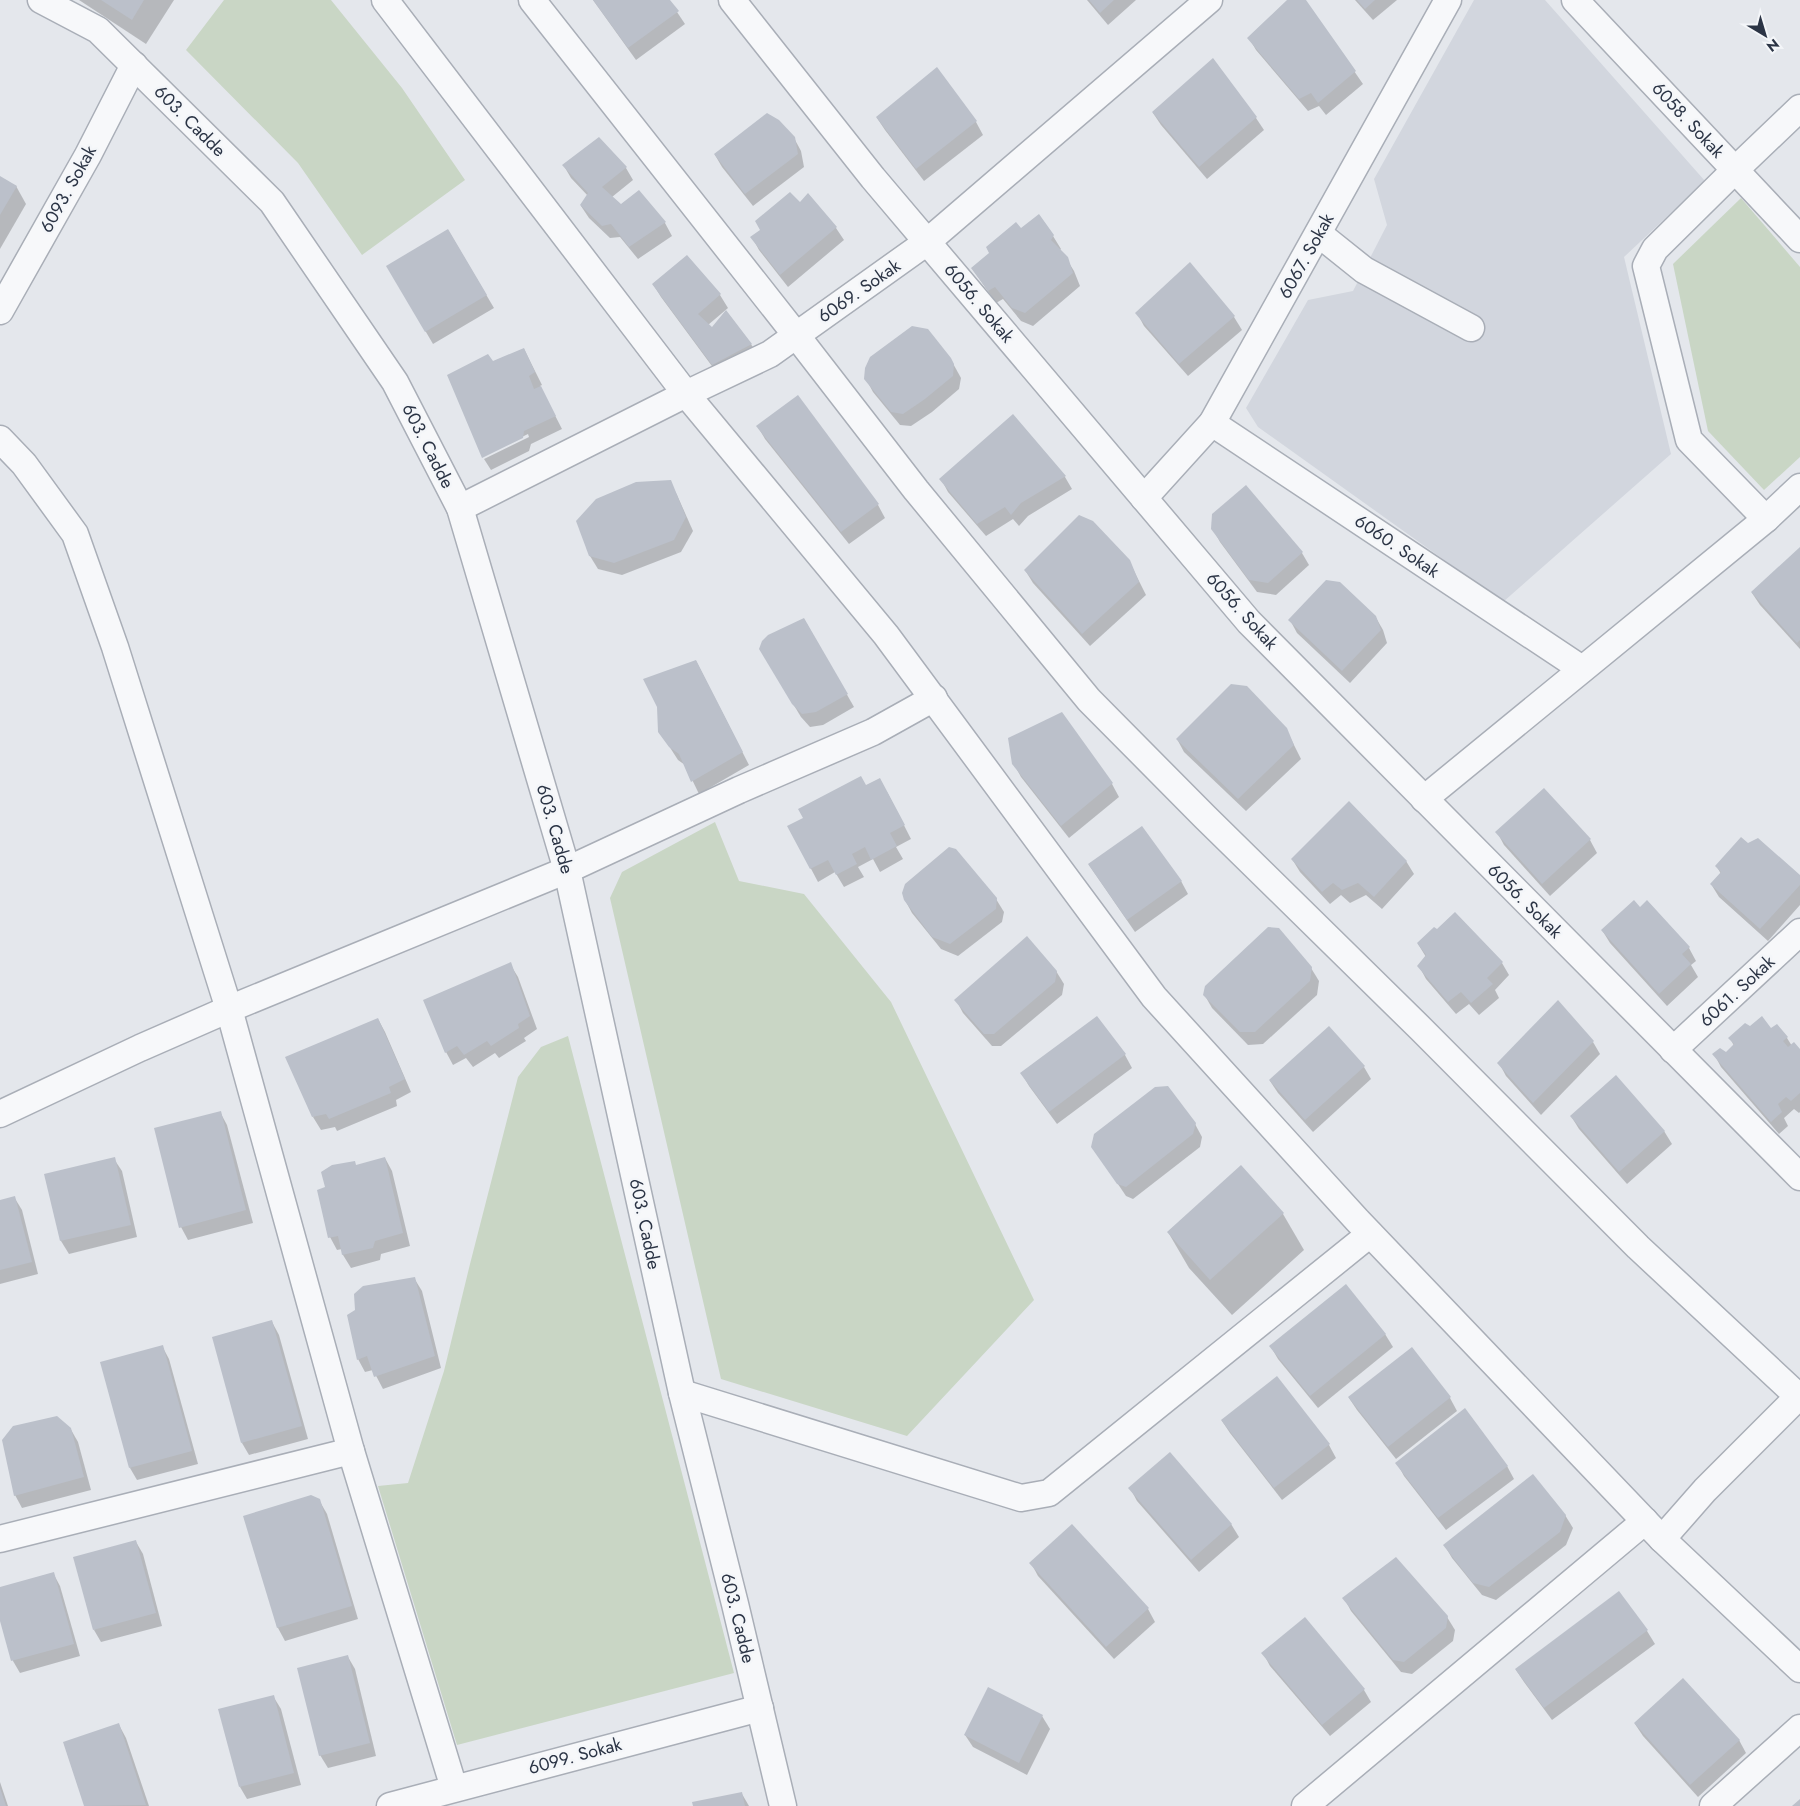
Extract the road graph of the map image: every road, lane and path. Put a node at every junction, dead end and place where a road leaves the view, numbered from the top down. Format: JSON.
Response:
{"nodes":[{"id":1,"x":41,"y":0,"type":"edge"},
{"id":2,"x":385,"y":0,"type":"edge"},
{"id":3,"x":532,"y":0,"type":"edge"},
{"id":4,"x":732,"y":0,"type":"edge"},
{"id":5,"x":1209,"y":0,"type":"edge"},
{"id":6,"x":1448,"y":0,"type":"edge"},
{"id":7,"x":1575,"y":0,"type":"edge"},
{"id":8,"x":134,"y":65,"type":"junction"},
{"id":9,"x":1800,"y":108,"type":"edge"},
{"id":10,"x":1735,"y":170,"type":"junction"},
{"id":11,"x":1318,"y":234,"type":"junction"},
{"id":12,"x":1800,"y":239,"type":"edge"},
{"id":13,"x":927,"y":242,"type":"junction"},
{"id":14,"x":0,"y":311,"type":"edge"},
{"id":15,"x":1472,"y":328,"type":"dead end"},
{"id":16,"x":796,"y":335,"type":"junction"},
{"id":17,"x":686,"y":394,"type":"junction"},
{"id":18,"x":1212,"y":424,"type":"junction"},
{"id":19,"x":0,"y":439,"type":"edge"},
{"id":20,"x":1800,"y":487,"type":"edge"},
{"id":21,"x":1144,"y":498,"type":"junction"},
{"id":22,"x":460,"y":508,"type":"junction"},
{"id":23,"x":1766,"y":519,"type":"junction"},
{"id":24,"x":1582,"y":669,"type":"junction"},
{"id":25,"x":934,"y":698,"type":"junction"},
{"id":26,"x":1424,"y":799,"type":"junction"},
{"id":27,"x":567,"y":870,"type":"junction"},
{"id":28,"x":1800,"y":932,"type":"edge"},
{"id":29,"x":229,"y":1009,"type":"junction"},
{"id":30,"x":1674,"y":1050,"type":"junction"},
{"id":31,"x":0,"y":1114,"type":"edge"},
{"id":32,"x":1798,"y":1172,"type":"edge"},
{"id":33,"x":1370,"y":1234,"type":"junction"},
{"id":34,"x":682,"y":1394,"type":"junction"},
{"id":35,"x":1799,"y":1397,"type":"edge"},
{"id":36,"x":351,"y":1451,"type":"junction"},
{"id":37,"x":1654,"y":1530,"type":"junction"},
{"id":38,"x":0,"y":1539,"type":"edge"},
{"id":39,"x":1800,"y":1669,"type":"edge"},
{"id":40,"x":760,"y":1708,"type":"junction"},
{"id":41,"x":1800,"y":1728,"type":"edge"},
{"id":42,"x":454,"y":1788,"type":"junction"},
{"id":43,"x":390,"y":1806,"type":"edge"},
{"id":44,"x":783,"y":1806,"type":"edge"},
{"id":45,"x":1305,"y":1806,"type":"edge"},
{"id":46,"x":1713,"y":1806,"type":"edge"}],
"edges":[{"from":1,"to":8,"type":"street","name":"603. Cadde"},
{"from":2,"to":17,"type":"street"},
{"from":3,"to":16,"type":"street"},
{"from":4,"to":13,"type":"street","name":"6056. Sokak"},
{"from":5,"to":13,"type":"street","name":"6069. Sokak"},
{"from":6,"to":11,"type":"street","name":"6067. Sokak"},
{"from":7,"to":10,"type":"street","name":"6058. Sokak"},
{"from":8,"to":14,"type":"street","name":"6093. Sokak"},
{"from":8,"to":22,"type":"street","name":"603. Cadde"},
{"from":9,"to":10,"type":"street"},
{"from":10,"to":12,"type":"street","name":"6058. Sokak"},
{"from":10,"to":23,"type":"street"},
{"from":11,"to":15,"type":"street"},
{"from":11,"to":18,"type":"street","name":"6067. Sokak"},
{"from":13,"to":16,"type":"street","name":"6069. Sokak"},
{"from":13,"to":21,"type":"street","name":"6056. Sokak"},
{"from":16,"to":17,"type":"street","name":"6069. Sokak"},
{"from":16,"to":35,"type":"street"},
{"from":17,"to":22,"type":"street","name":"6069. Sokak"},
{"from":17,"to":25,"type":"street"},
{"from":18,"to":21,"type":"street","name":"6067. Sokak"},
{"from":18,"to":24,"type":"street","name":"6060. Sokak"},
{"from":19,"to":29,"type":"street"},
{"from":20,"to":23,"type":"street"},
{"from":21,"to":26,"type":"street","name":"6056. Sokak"},
{"from":22,"to":27,"type":"street","name":"603. Cadde"},
{"from":23,"to":24,"type":"street"},
{"from":24,"to":26,"type":"street"},
{"from":25,"to":27,"type":"street"},
{"from":25,"to":33,"type":"street"},
{"from":26,"to":30,"type":"street","name":"6056. Sokak"},
{"from":27,"to":29,"type":"street"},
{"from":27,"to":34,"type":"street","name":"603. Cadde"},
{"from":28,"to":30,"type":"street","name":"6061. Sokak"},
{"from":29,"to":31,"type":"street"},
{"from":29,"to":36,"type":"street"},
{"from":30,"to":32,"type":"street","name":"6056. Sokak"},
{"from":33,"to":34,"type":"street"},
{"from":33,"to":37,"type":"street"},
{"from":34,"to":40,"type":"street","name":"603. Cadde"},
{"from":35,"to":37,"type":"street"},
{"from":36,"to":38,"type":"street"},
{"from":36,"to":42,"type":"street"},
{"from":37,"to":39,"type":"street"},
{"from":37,"to":45,"type":"street"},
{"from":40,"to":42,"type":"street","name":"6099. Sokak"},
{"from":40,"to":44,"type":"street","name":"603. Cadde"},
{"from":41,"to":46,"type":"street"},
{"from":42,"to":43,"type":"street","name":"6099. Sokak"}]}
